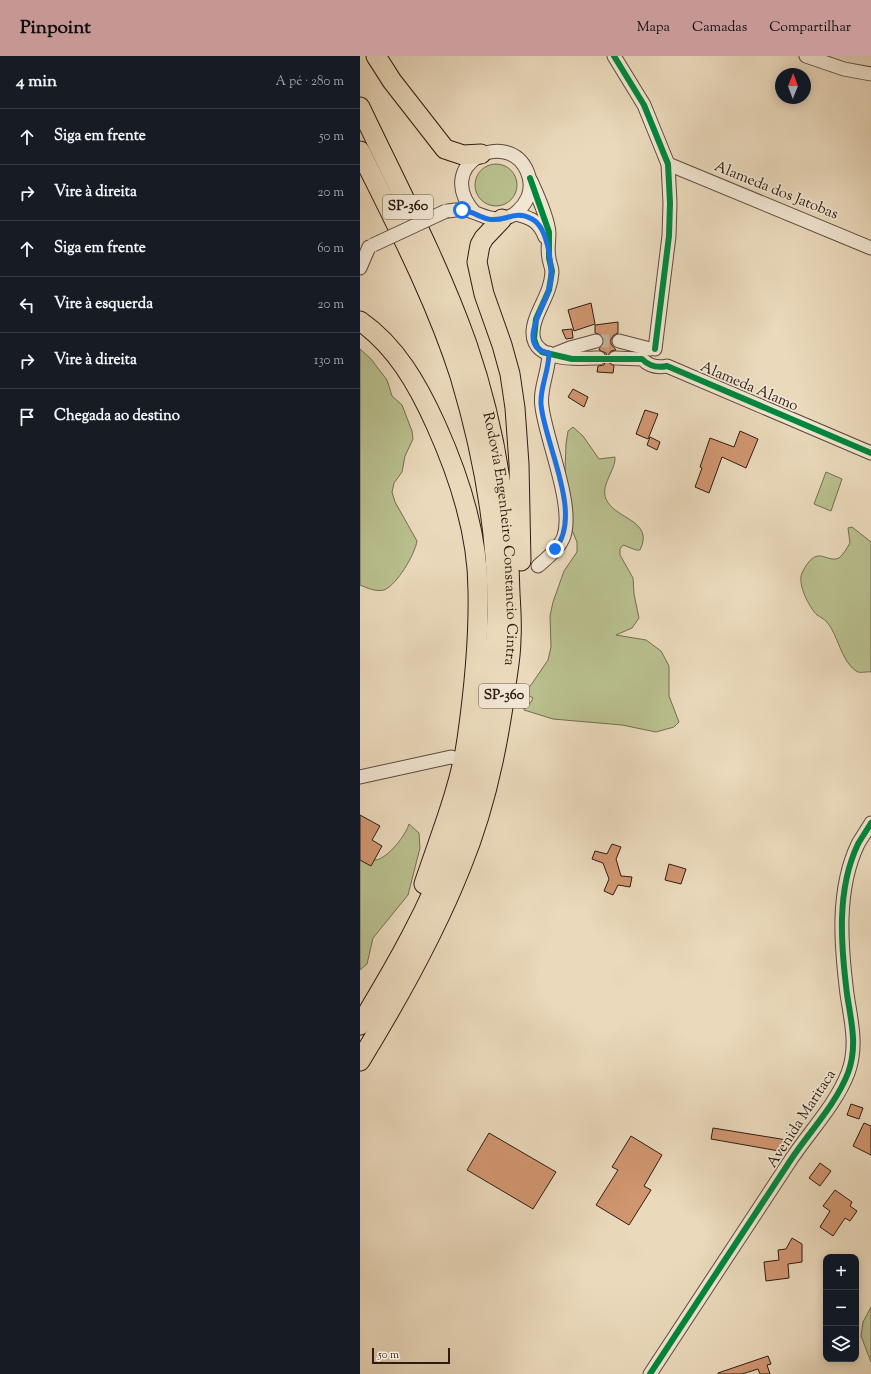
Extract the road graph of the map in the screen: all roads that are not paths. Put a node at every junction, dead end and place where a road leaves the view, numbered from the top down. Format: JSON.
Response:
{"nodes":[{"id":1,"x":376,"y":56,"type":"edge"},
{"id":2,"x":614,"y":56,"type":"edge"},
{"id":3,"x":806,"y":56,"type":"edge"},
{"id":4,"x":871,"y":74,"type":"edge"},
{"id":5,"x":360,"y":107,"type":"edge"},
{"id":6,"x":360,"y":151,"type":"edge"},
{"id":7,"x":481,"y":154,"type":"junction"},
{"id":8,"x":668,"y":164,"type":"junction"},
{"id":9,"x":530,"y":178,"type":"junction"},
{"id":10,"x":461,"y":189,"type":"junction"},
{"id":11,"x":447,"y":211,"type":"junction"},
{"id":12,"x":475,"y":213,"type":"junction"},
{"id":13,"x":509,"y":217,"type":"junction"},
{"id":14,"x":548,"y":244,"type":"junction"},
{"id":15,"x":367,"y":246,"type":"edge"},
{"id":16,"x":871,"y":248,"type":"edge"},
{"id":17,"x":360,"y":268,"type":"edge"},
{"id":18,"x":360,"y":321,"type":"edge"},
{"id":19,"x":596,"y":341,"type":"tunnel mouth"},
{"id":20,"x":619,"y":341,"type":"tunnel mouth"},
{"id":21,"x":649,"y":352,"type":"junction"},
{"id":22,"x":552,"y":354,"type":"junction"},
{"id":23,"x":599,"y":358,"type":"dead end"},
{"id":24,"x":615,"y":358,"type":"dead end"},
{"id":25,"x":871,"y":453,"type":"edge"},
{"id":26,"x":538,"y":566,"type":"dead end"},
{"id":27,"x":512,"y":640,"type":"junction"},
{"id":28,"x":467,"y":738,"type":"junction"},
{"id":29,"x":463,"y":760,"type":"junction"},
{"id":30,"x":429,"y":761,"type":"junction"},
{"id":31,"x":360,"y":778,"type":"edge"},
{"id":32,"x":871,"y":823,"type":"edge"},
{"id":33,"x":393,"y":970,"type":"junction"},
{"id":34,"x":360,"y":1025,"type":"edge"},
{"id":35,"x":360,"y":1061,"type":"edge"},
{"id":36,"x":650,"y":1374,"type":"edge"}],
"edges":[{"from":1,"to":7,"type":"highway"},
{"from":2,"to":8,"type":"street"},
{"from":3,"to":4,"type":"street"},
{"from":5,"to":27,"type":"highway","name":"Rodovia Engenheiro Constancio Cintra","number":"SP-360"},
{"from":6,"to":33,"type":"highway","name":"Rodovia Engenheiro Constancio Cintra","number":"SP-360"},
{"from":7,"to":9,"type":"street"},
{"from":7,"to":10,"type":"street"},
{"from":8,"to":16,"type":"street","name":"Alameda dos Jatobas"},
{"from":8,"to":21,"type":"street"},
{"from":9,"to":13,"type":"street"},
{"from":9,"to":14,"type":"street"},
{"from":10,"to":11,"type":"street"},
{"from":10,"to":12,"type":"street"},
{"from":11,"to":12,"type":"street"},
{"from":11,"to":15,"type":"street","bridge":true},
{"from":12,"to":13,"type":"street"},
{"from":13,"to":14,"type":"street"},
{"from":13,"to":27,"type":"highway"},
{"from":14,"to":22,"type":"street"},
{"from":15,"to":17,"type":"street"},
{"from":18,"to":28,"type":"highway"},
{"from":19,"to":22,"type":"street"},
{"from":20,"to":21,"type":"street"},
{"from":21,"to":24,"type":"street"},
{"from":21,"to":25,"type":"street","name":"Alameda Alamo"},
{"from":22,"to":23,"type":"street"},
{"from":22,"to":26,"type":"street"},
{"from":27,"to":35,"type":"highway","name":"Rodovia Engenheiro Constancio Cintra","number":"SP-360"},
{"from":28,"to":29,"type":"highway"},
{"from":28,"to":30,"type":"street"},
{"from":29,"to":30,"type":"street"},
{"from":29,"to":33,"type":"highway"},
{"from":30,"to":31,"type":"street"},
{"from":32,"to":36,"type":"street","name":"Avenida Maritaca"},
{"from":33,"to":34,"type":"highway","name":"Rodovia Engenheiro Constancio Cintra","number":"SP-360"}]}
